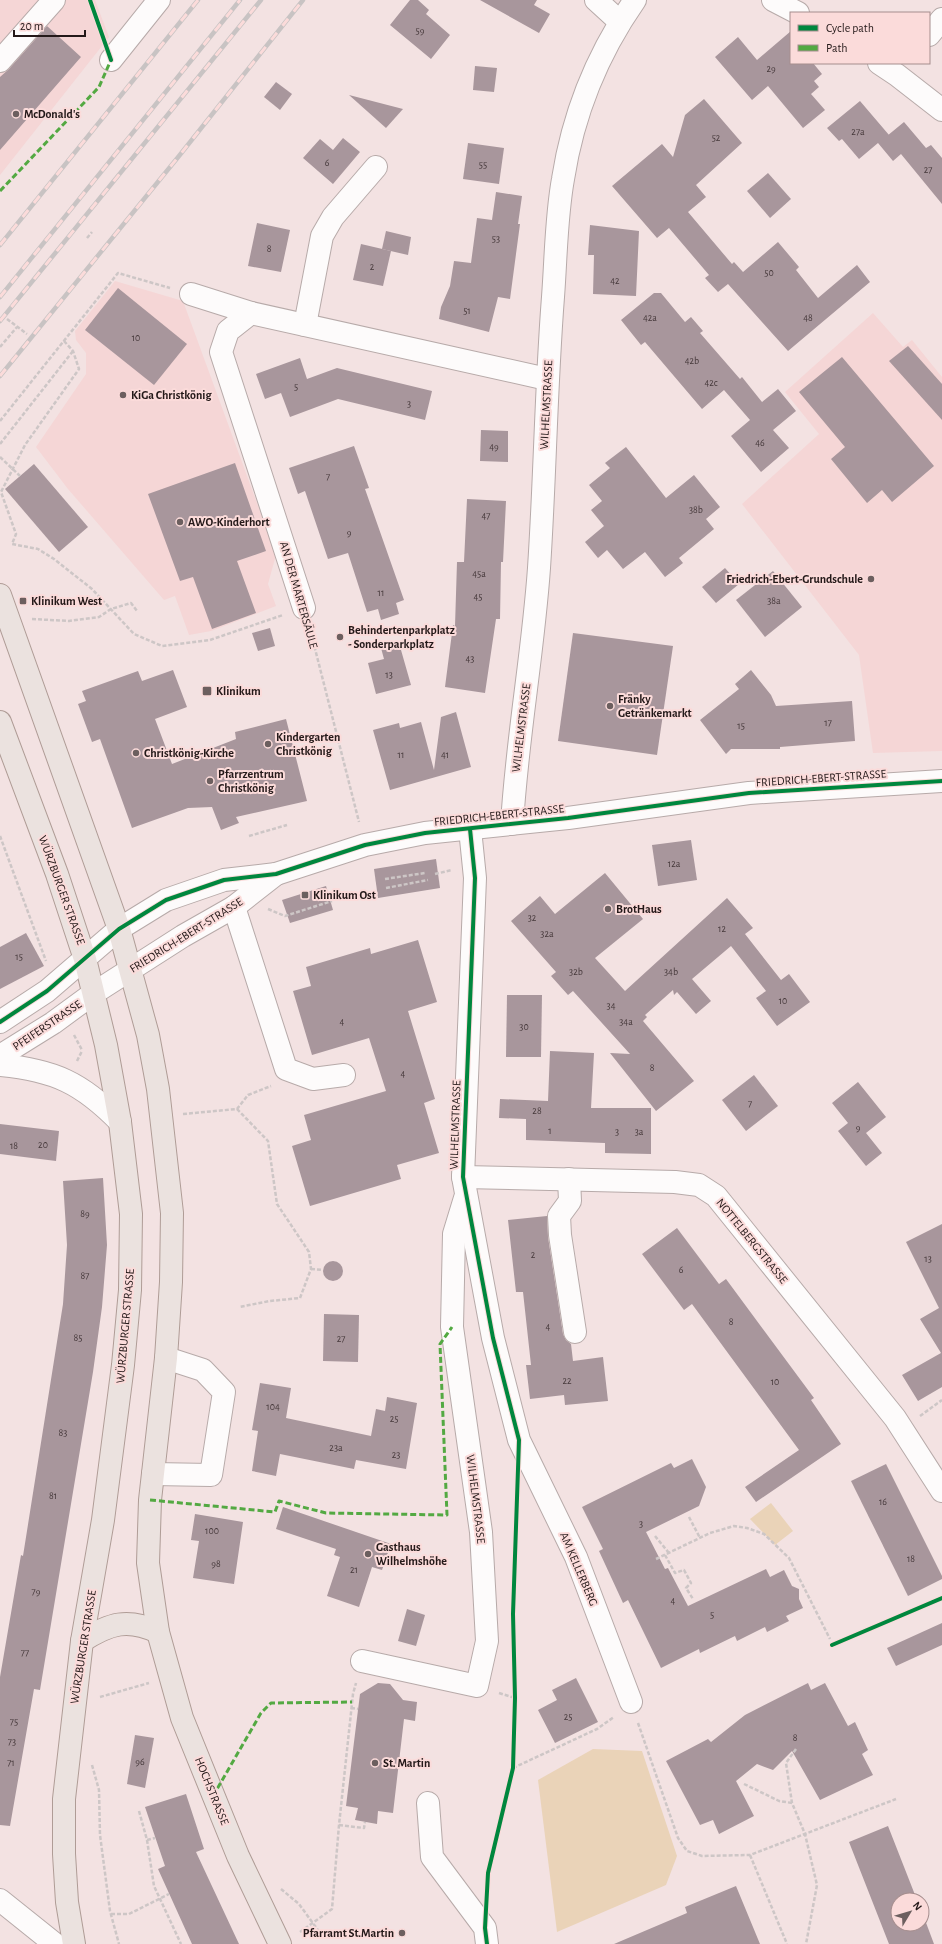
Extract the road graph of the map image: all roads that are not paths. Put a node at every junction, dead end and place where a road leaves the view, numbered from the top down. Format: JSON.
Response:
{"nodes":[{"id":1,"x":54,"y":0,"type":"edge"},
{"id":2,"x":159,"y":0,"type":"edge"},
{"id":3,"x":596,"y":0,"type":"edge"},
{"id":4,"x":635,"y":0,"type":"edge"},
{"id":5,"x":773,"y":0,"type":"edge"},
{"id":6,"x":796,"y":12,"type":"edge"},
{"id":7,"x":942,"y":19,"type":"edge"},
{"id":8,"x":620,"y":22,"type":"junction"},
{"id":9,"x":930,"y":34,"type":"edge"},
{"id":10,"x":111,"y":60,"type":"dead end"},
{"id":11,"x":0,"y":61,"type":"edge"},
{"id":12,"x":883,"y":64,"type":"edge"},
{"id":13,"x":902,"y":69,"type":"edge"},
{"id":14,"x":942,"y":110,"type":"edge"},
{"id":15,"x":376,"y":167,"type":"dead end"},
{"id":16,"x":192,"y":294,"type":"road end"},
{"id":17,"x":251,"y":313,"type":"junction"},
{"id":18,"x":305,"y":325,"type":"junction"},
{"id":19,"x":547,"y":379,"type":"junction"},
{"id":20,"x":0,"y":595,"type":"edge"},
{"id":21,"x":304,"y":608,"type":"road end"},
{"id":22,"x":0,"y":722,"type":"edge"},
{"id":23,"x":942,"y":781,"type":"edge"},
{"id":24,"x":512,"y":824,"type":"junction"},
{"id":25,"x":470,"y":829,"type":"junction"},
{"id":26,"x":276,"y":874,"type":"junction"},
{"id":27,"x":234,"y":907,"type":"junction"},
{"id":28,"x":119,"y":929,"type":"junction"},
{"id":29,"x":85,"y":959,"type":"junction"},
{"id":30,"x":130,"y":970,"type":"junction"},
{"id":31,"x":94,"y":992,"type":"junction"},
{"id":32,"x":0,"y":1022,"type":"edge"},
{"id":33,"x":0,"y":1056,"type":"edge"},
{"id":34,"x":0,"y":1065,"type":"edge"},
{"id":35,"x":344,"y":1075,"type":"dead end"},
{"id":36,"x":120,"y":1122,"type":"junction"},
{"id":37,"x":569,"y":1179,"type":"junction"},
{"id":38,"x":465,"y":1186,"type":"junction"},
{"id":39,"x":575,"y":1332,"type":"dead end"},
{"id":40,"x":166,"y":1358,"type":"junction"},
{"id":41,"x":519,"y":1440,"type":"joint"},
{"id":42,"x":153,"y":1474,"type":"junction"},
{"id":43,"x":942,"y":1491,"type":"edge"},
{"id":44,"x":158,"y":1632,"type":"junction"},
{"id":45,"x":82,"y":1641,"type":"junction"},
{"id":46,"x":362,"y":1662,"type":"road end"},
{"id":47,"x":631,"y":1702,"type":"road end"},
{"id":48,"x":428,"y":1803,"type":"dead end"},
{"id":49,"x":0,"y":1900,"type":"edge"},
{"id":50,"x":55,"y":1944,"type":"edge"},
{"id":51,"x":74,"y":1944,"type":"edge"},
{"id":52,"x":280,"y":1944,"type":"edge"},
{"id":53,"x":487,"y":1944,"type":"edge"}],
"edges":[{"from":1,"to":11,"type":"street"},
{"from":2,"to":10,"type":"street"},
{"from":3,"to":8,"type":"street"},
{"from":4,"to":8,"type":"street","name":"WILHELMSTRASSE"},
{"from":5,"to":6,"type":"street"},
{"from":7,"to":9,"type":"street"},
{"from":8,"to":19,"type":"street","name":"WILHELMSTRASSE"},
{"from":12,"to":13,"type":"street"},
{"from":13,"to":14,"type":"street"},
{"from":15,"to":18,"type":"street"},
{"from":16,"to":17,"type":"street"},
{"from":17,"to":18,"type":"street"},
{"from":17,"to":21,"type":"street","name":"AN DER MARTERSÄULE"},
{"from":18,"to":19,"type":"street"},
{"from":19,"to":24,"type":"street","name":"WILHELMSTRASSE"},
{"from":20,"to":28,"type":"main road"},
{"from":22,"to":29,"type":"main road","name":"WÜRZBURGER STRASSE"},
{"from":23,"to":24,"type":"street","name":"FRIEDRICH-EBERT-STRASSE"},
{"from":24,"to":25,"type":"street","name":"FRIEDRICH-EBERT-STRASSE"},
{"from":25,"to":26,"type":"street","name":"FRIEDRICH-EBERT-STRASSE"},
{"from":25,"to":38,"type":"street","name":"WILHELMSTRASSE"},
{"from":26,"to":27,"type":"street","name":"FRIEDRICH-EBERT-STRASSE"},
{"from":26,"to":28,"type":"street","name":"FRIEDRICH-EBERT-STRASSE"},
{"from":27,"to":30,"type":"street","name":"FRIEDRICH-EBERT-STRASSE"},
{"from":27,"to":35,"type":"street"},
{"from":28,"to":29,"type":"street","name":"FRIEDRICH-EBERT-STRASSE"},
{"from":28,"to":30,"type":"main road"},
{"from":29,"to":31,"type":"main road","name":"WÜRZBURGER STRASSE"},
{"from":29,"to":32,"type":"street"},
{"from":30,"to":31,"type":"street","name":"FRIEDRICH-EBERT-STRASSE"},
{"from":30,"to":40,"type":"main road"},
{"from":31,"to":33,"type":"street","name":"PFEIFERSTRASSE"},
{"from":31,"to":36,"type":"main road","name":"WÜRZBURGER STRASSE"},
{"from":34,"to":36,"type":"street"},
{"from":36,"to":45,"type":"main road","name":"WÜRZBURGER STRASSE"},
{"from":37,"to":38,"type":"street","name":"NOTTELBERGSTRASSE"},
{"from":37,"to":39,"type":"street"},
{"from":37,"to":43,"type":"street","name":"NOTTELBERGSTRASSE"},
{"from":38,"to":41,"type":"street","name":"WILHELMSTRASSE"},
{"from":38,"to":46,"type":"street","name":"WILHELMSTRASSE"},
{"from":40,"to":42,"type":"main road"},
{"from":40,"to":42,"type":"street"},
{"from":41,"to":47,"type":"street","name":"AM KELLERBERG"},
{"from":42,"to":44,"type":"main road"},
{"from":44,"to":45,"type":"main road"},
{"from":44,"to":52,"type":"main road","name":"HOCHSTRASSE"},
{"from":45,"to":51,"type":"main road","name":"WÜRZBURGER STRASSE"},
{"from":48,"to":53,"type":"street"},
{"from":49,"to":50,"type":"street"}]}
